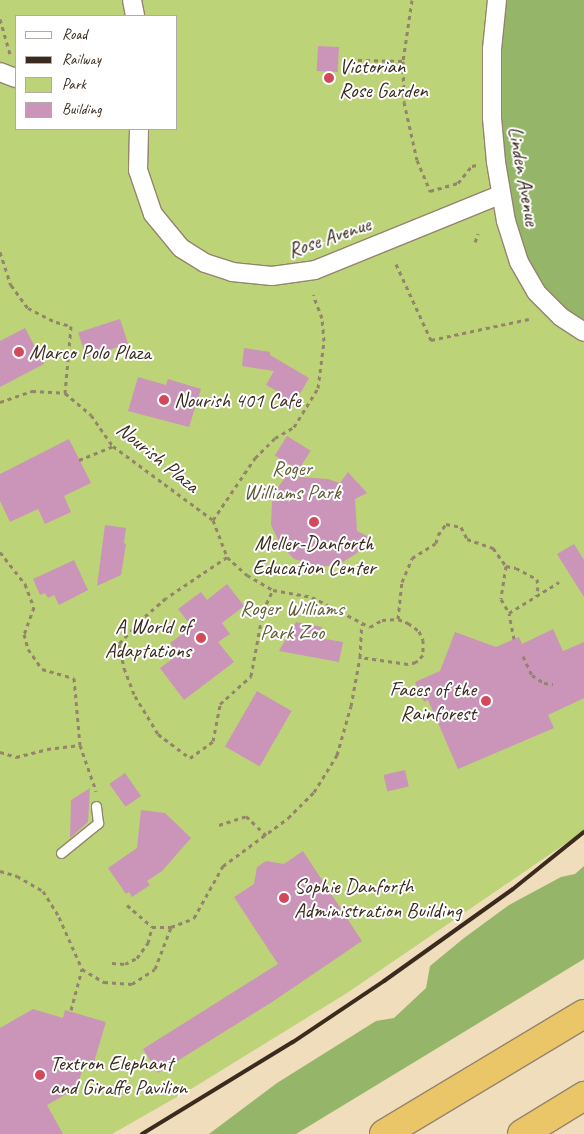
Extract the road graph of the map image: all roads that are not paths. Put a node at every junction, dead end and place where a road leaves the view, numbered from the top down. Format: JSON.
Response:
{"nodes":[{"id":1,"x":132,"y":0,"type":"edge"},
{"id":2,"x":497,"y":0,"type":"edge"},
{"id":3,"x":134,"y":15,"type":"edge"},
{"id":4,"x":6,"y":66,"type":"edge"},
{"id":5,"x":15,"y":77,"type":"edge"},
{"id":6,"x":139,"y":130,"type":"edge"},
{"id":7,"x":500,"y":195,"type":"junction"},
{"id":8,"x":584,"y":332,"type":"edge"},
{"id":9,"x":96,"y":806,"type":"road end"},
{"id":10,"x":61,"y":853,"type":"dead end"},
{"id":11,"x":584,"y":1014,"type":"edge"},
{"id":12,"x":584,"y":1096,"type":"edge"},
{"id":13,"x":384,"y":1134,"type":"edge"},
{"id":14,"x":522,"y":1134,"type":"edge"}],
"edges":[{"from":1,"to":3,"type":"street"},
{"from":2,"to":7,"type":"street","name":"Linden Avenue"},
{"from":4,"to":5,"type":"street"},
{"from":6,"to":7,"type":"street","name":"Rose Avenue"},
{"from":7,"to":8,"type":"street","name":"Linden Avenue"},
{"from":9,"to":10,"type":"lane"},
{"from":11,"to":13,"type":"highway"},
{"from":12,"to":14,"type":"highway"}]}
